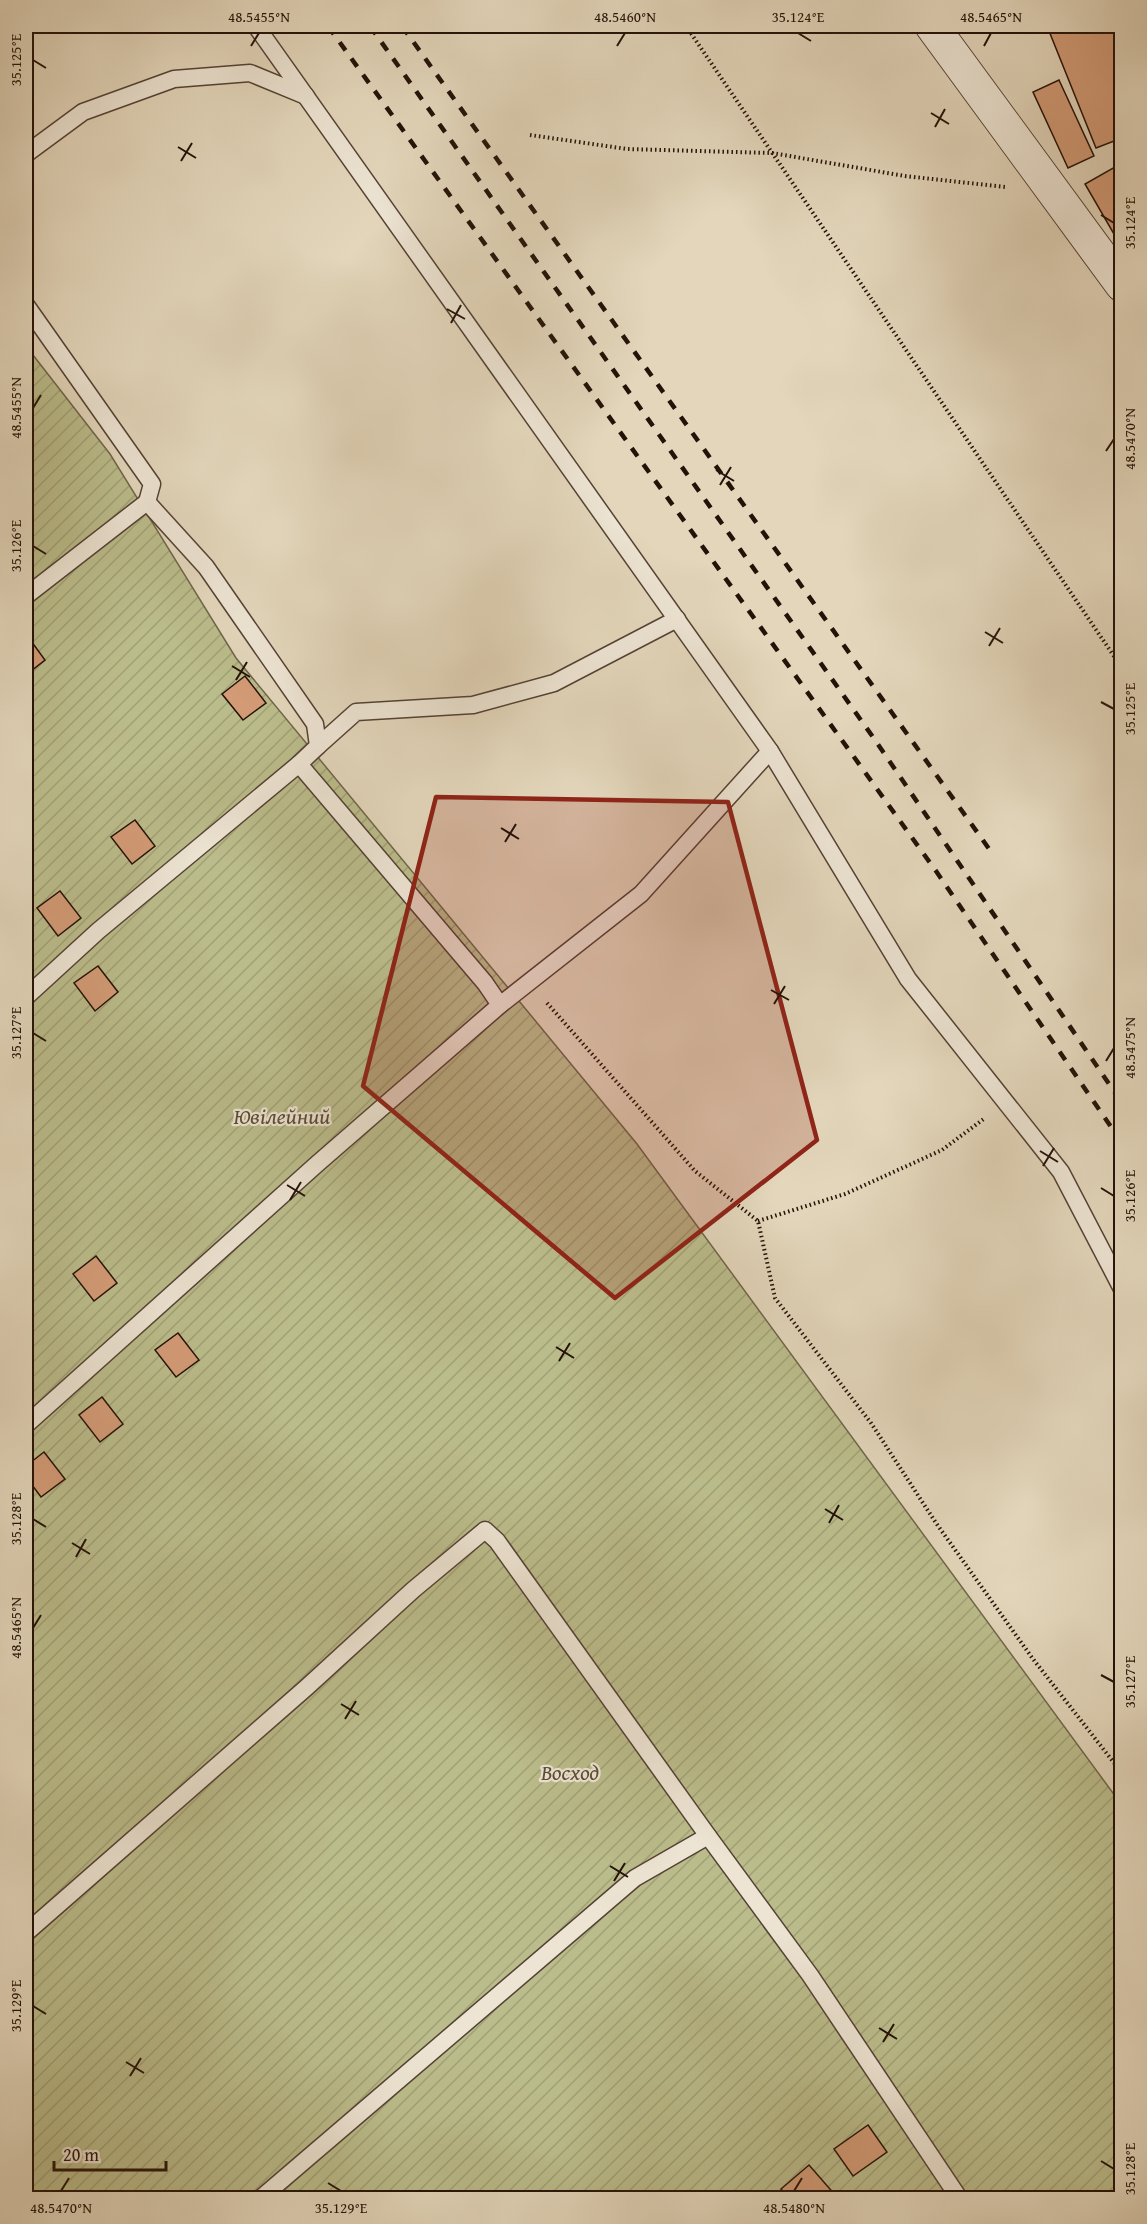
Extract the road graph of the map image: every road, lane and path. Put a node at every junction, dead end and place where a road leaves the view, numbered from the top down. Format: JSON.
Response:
{"nodes":[{"id":1,"x":256,"y":26,"type":"edge"},
{"id":2,"x":686,"y":26,"type":"edge"},
{"id":3,"x":932,"y":26,"type":"edge"},
{"id":4,"x":307,"y":97,"type":"junction"},
{"id":5,"x":530,"y":135,"type":"dead end"},
{"id":6,"x":772,"y":153,"type":"junction"},
{"id":7,"x":26,"y":154,"type":"edge"},
{"id":8,"x":1054,"y":192,"type":"junction"},
{"id":9,"x":1122,"y":285,"type":"edge"},
{"id":10,"x":26,"y":305,"type":"edge"},
{"id":11,"x":147,"y":502,"type":"junction"},
{"id":12,"x":26,"y":596,"type":"edge"},
{"id":13,"x":677,"y":619,"type":"junction"},
{"id":14,"x":1122,"y":668,"type":"edge"},
{"id":15,"x":318,"y":746,"type":"junction"},
{"id":16,"x":770,"y":751,"type":"junction"},
{"id":17,"x":299,"y":764,"type":"junction"},
{"id":18,"x":529,"y":982,"type":"junction"},
{"id":19,"x":26,"y":997,"type":"edge"},
{"id":20,"x":500,"y":1005,"type":"junction"},
{"id":21,"x":1006,"y":1102,"type":"junction"},
{"id":22,"x":758,"y":1221,"type":"junction"},
{"id":23,"x":1122,"y":1289,"type":"edge"},
{"id":24,"x":26,"y":1425,"type":"edge"},
{"id":25,"x":1122,"y":1773,"type":"edge"},
{"id":26,"x":708,"y":1836,"type":"junction"},
{"id":27,"x":26,"y":1933,"type":"edge"},
{"id":28,"x":261,"y":2199,"type":"edge"},
{"id":29,"x":959,"y":2199,"type":"edge"}],
"edges":[{"from":1,"to":4,"type":"lane"},
{"from":2,"to":6,"type":"path"},
{"from":3,"to":8,"type":"street"},
{"from":4,"to":7,"type":"lane"},
{"from":4,"to":13,"type":"lane"},
{"from":5,"to":6,"type":"path"},
{"from":6,"to":8,"type":"path"},
{"from":6,"to":14,"type":"path"},
{"from":8,"to":9,"type":"street"},
{"from":10,"to":11,"type":"lane"},
{"from":11,"to":12,"type":"lane"},
{"from":11,"to":15,"type":"lane"},
{"from":13,"to":15,"type":"lane"},
{"from":13,"to":16,"type":"lane"},
{"from":15,"to":17,"type":"lane"},
{"from":16,"to":18,"type":"lane"},
{"from":16,"to":21,"type":"lane"},
{"from":17,"to":19,"type":"lane"},
{"from":17,"to":20,"type":"lane"},
{"from":18,"to":20,"type":"lane"},
{"from":18,"to":22,"type":"path"},
{"from":20,"to":24,"type":"lane"},
{"from":21,"to":22,"type":"path"},
{"from":21,"to":23,"type":"lane"},
{"from":22,"to":25,"type":"path"},
{"from":26,"to":27,"type":"lane"},
{"from":26,"to":28,"type":"lane"},
{"from":26,"to":29,"type":"lane"}]}
